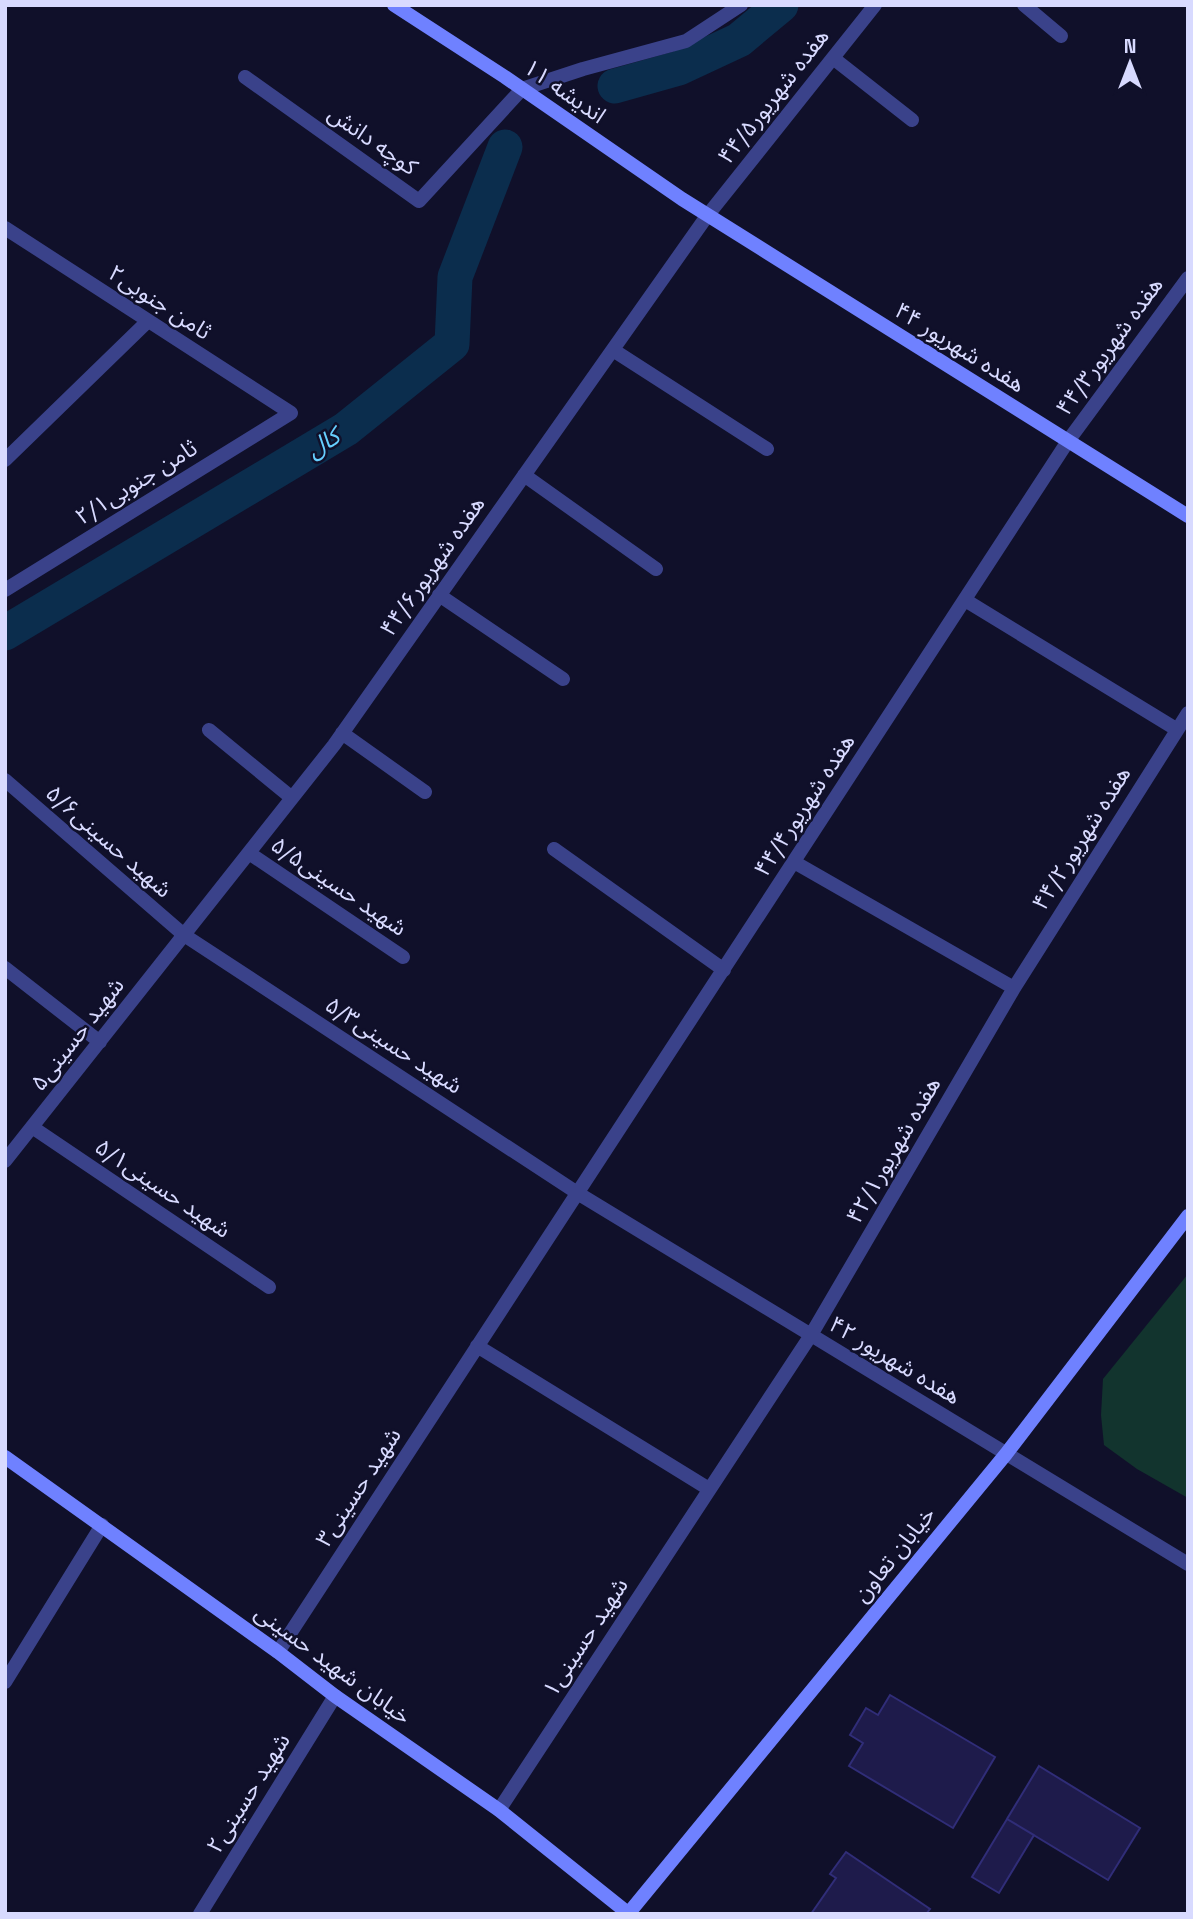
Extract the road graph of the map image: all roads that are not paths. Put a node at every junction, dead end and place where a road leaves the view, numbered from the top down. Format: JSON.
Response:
{"nodes":[{"id":1,"x":394,"y":5,"type":"edge"},
{"id":2,"x":741,"y":5,"type":"edge"},
{"id":3,"x":875,"y":5,"type":"edge"},
{"id":4,"x":1024,"y":5,"type":"edge"},
{"id":5,"x":1061,"y":36,"type":"dead end"},
{"id":6,"x":833,"y":58,"type":"junction"},
{"id":7,"x":245,"y":76,"type":"dead end"},
{"id":8,"x":522,"y":89,"type":"junction"},
{"id":9,"x":912,"y":120,"type":"dead end"},
{"id":10,"x":708,"y":216,"type":"junction"},
{"id":11,"x":5,"y":228,"type":"edge"},
{"id":12,"x":1188,"y":278,"type":"edge"},
{"id":13,"x":148,"y":321,"type":"junction"},
{"id":14,"x":613,"y":350,"type":"junction"},
{"id":15,"x":291,"y":413,"type":"joint"},
{"id":16,"x":1068,"y":441,"type":"junction"},
{"id":17,"x":767,"y":449,"type":"dead end"},
{"id":18,"x":5,"y":460,"type":"edge"},
{"id":19,"x":524,"y":475,"type":"junction"},
{"id":20,"x":1188,"y":516,"type":"edge"},
{"id":21,"x":656,"y":569,"type":"dead end"},
{"id":22,"x":5,"y":590,"type":"edge"},
{"id":23,"x":439,"y":595,"type":"junction"},
{"id":24,"x":965,"y":600,"type":"junction"},
{"id":25,"x":563,"y":679,"type":"dead end"},
{"id":26,"x":1188,"y":713,"type":"edge"},
{"id":27,"x":1176,"y":729,"type":"junction"},
{"id":28,"x":209,"y":730,"type":"dead end"},
{"id":29,"x":342,"y":733,"type":"junction"},
{"id":30,"x":5,"y":780,"type":"edge"},
{"id":31,"x":425,"y":792,"type":"dead end"},
{"id":32,"x":292,"y":798,"type":"junction"},
{"id":33,"x":554,"y":849,"type":"dead end"},
{"id":34,"x":249,"y":853,"type":"junction"},
{"id":35,"x":794,"y":862,"type":"junction"},
{"id":36,"x":184,"y":935,"type":"junction"},
{"id":37,"x":403,"y":957,"type":"dead end"},
{"id":38,"x":5,"y":968,"type":"edge"},
{"id":39,"x":724,"y":970,"type":"junction"},
{"id":40,"x":1014,"y":988,"type":"junction"},
{"id":41,"x":100,"y":1042,"type":"junction"},
{"id":42,"x":32,"y":1128,"type":"junction"},
{"id":43,"x":5,"y":1161,"type":"edge"},
{"id":44,"x":579,"y":1194,"type":"junction"},
{"id":45,"x":1188,"y":1216,"type":"edge"},
{"id":46,"x":269,"y":1287,"type":"dead end"},
{"id":47,"x":811,"y":1335,"type":"junction"},
{"id":48,"x":477,"y":1346,"type":"junction"},
{"id":49,"x":1006,"y":1454,"type":"junction"},
{"id":50,"x":5,"y":1457,"type":"edge"},
{"id":51,"x":709,"y":1489,"type":"junction"},
{"id":52,"x":102,"y":1525,"type":"junction"},
{"id":53,"x":1188,"y":1564,"type":"edge"},
{"id":54,"x":278,"y":1652,"type":"junction"},
{"id":55,"x":5,"y":1682,"type":"edge"},
{"id":56,"x":335,"y":1696,"type":"junction"},
{"id":57,"x":499,"y":1810,"type":"junction"},
{"id":58,"x":200,"y":1914,"type":"edge"},
{"id":59,"x":629,"y":1914,"type":"edge"}],
"edges":[{"from":1,"to":8,"type":"street","name":"اندیشه ۱۱"},
{"from":2,"to":8,"type":"street"},
{"from":3,"to":6,"type":"street","name":"هفده شهریور۴۴/۵"},
{"from":4,"to":5,"type":"street"},
{"from":6,"to":9,"type":"street"},
{"from":6,"to":10,"type":"street","name":"هفده شهریور۴۴/۵"},
{"from":7,"to":8,"type":"street","name":"کوچه دانش"},
{"from":8,"to":10,"type":"street","name":"اندیشه ۱۱"},
{"from":10,"to":14,"type":"street","name":"هفده شهریور۴۴/۶"},
{"from":10,"to":16,"type":"street","name":"هفده شهریور ۴۴"},
{"from":11,"to":13,"type":"street","name":"ثامن جنوبی۲"},
{"from":12,"to":16,"type":"street","name":"هفده شهریور۴۴/۳"},
{"from":13,"to":15,"type":"street","name":"ثامن جنوبی۲"},
{"from":13,"to":18,"type":"street"},
{"from":14,"to":17,"type":"street"},
{"from":14,"to":19,"type":"street","name":"هفده شهریور۴۴/۶"},
{"from":15,"to":22,"type":"street","name":"ثامن جنوبی۲/۱"},
{"from":16,"to":20,"type":"street","name":"هفده شهریور ۴۴"},
{"from":16,"to":24,"type":"street","name":"هفده شهریور۴۴/۴"},
{"from":19,"to":21,"type":"street"},
{"from":19,"to":23,"type":"street","name":"هفده شهریور۴۴/۶"},
{"from":23,"to":25,"type":"street"},
{"from":23,"to":29,"type":"street","name":"هفده شهریور۴۴/۶"},
{"from":24,"to":27,"type":"street"},
{"from":24,"to":35,"type":"street","name":"هفده شهریور۴۴/۴"},
{"from":26,"to":27,"type":"street","name":"هفده شهریور۴۴/۲"},
{"from":27,"to":40,"type":"street","name":"هفده شهریور۴۴/۲"},
{"from":28,"to":32,"type":"street"},
{"from":29,"to":31,"type":"street"},
{"from":29,"to":32,"type":"street","name":"هفده شهریور۴۴/۶"},
{"from":30,"to":36,"type":"street","name":"شهید حسینی۵/۶"},
{"from":32,"to":34,"type":"street","name":"هفده شهریور۴۴/۶"},
{"from":33,"to":39,"type":"street"},
{"from":34,"to":36,"type":"street","name":"هفده شهریور۴۴/۶"},
{"from":34,"to":37,"type":"street","name":"شهید حسینی۵/۵"},
{"from":35,"to":39,"type":"street","name":"هفده شهریور۴۴/۴"},
{"from":35,"to":40,"type":"street"},
{"from":36,"to":41,"type":"street","name":"شهید حسینی۵"},
{"from":36,"to":44,"type":"street","name":"شهید حسینی۵/۳"},
{"from":38,"to":41,"type":"street"},
{"from":39,"to":44,"type":"street","name":"هفده شهریور۴۴/۴"},
{"from":40,"to":47,"type":"street","name":"هفده شهریور۴۲/۱"},
{"from":41,"to":42,"type":"street","name":"شهید حسینی۵"},
{"from":42,"to":43,"type":"street","name":"شهید حسینی۵"},
{"from":42,"to":46,"type":"street","name":"شهید حسینی۵/۱"},
{"from":44,"to":47,"type":"street","name":"هفده شهریور ۴۲"},
{"from":44,"to":48,"type":"street","name":"شهید حسینی۳"},
{"from":45,"to":49,"type":"street","name":"خیابان تعاون"},
{"from":47,"to":49,"type":"street","name":"هفده شهریور ۴۲"},
{"from":47,"to":51,"type":"street","name":"هفده شهریور۴۲/۱"},
{"from":48,"to":51,"type":"street"},
{"from":48,"to":54,"type":"street","name":"شهید حسینی۳"},
{"from":49,"to":53,"type":"street","name":"هفده شهریور ۴۲"},
{"from":49,"to":59,"type":"street","name":"خیابان تعاون"},
{"from":50,"to":52,"type":"street","name":"خیابان شهید حسینی"},
{"from":51,"to":57,"type":"street","name":"شهید حسینی۱"},
{"from":52,"to":54,"type":"street","name":"خیابان شهید حسینی"},
{"from":52,"to":55,"type":"street"},
{"from":54,"to":56,"type":"street","name":"خیابان شهید حسینی"},
{"from":56,"to":57,"type":"street","name":"خیابان شهید حسینی"},
{"from":56,"to":58,"type":"street","name":"شهید حسینی۲"},
{"from":57,"to":59,"type":"street","name":"خیابان شهید حسینی"}]}
